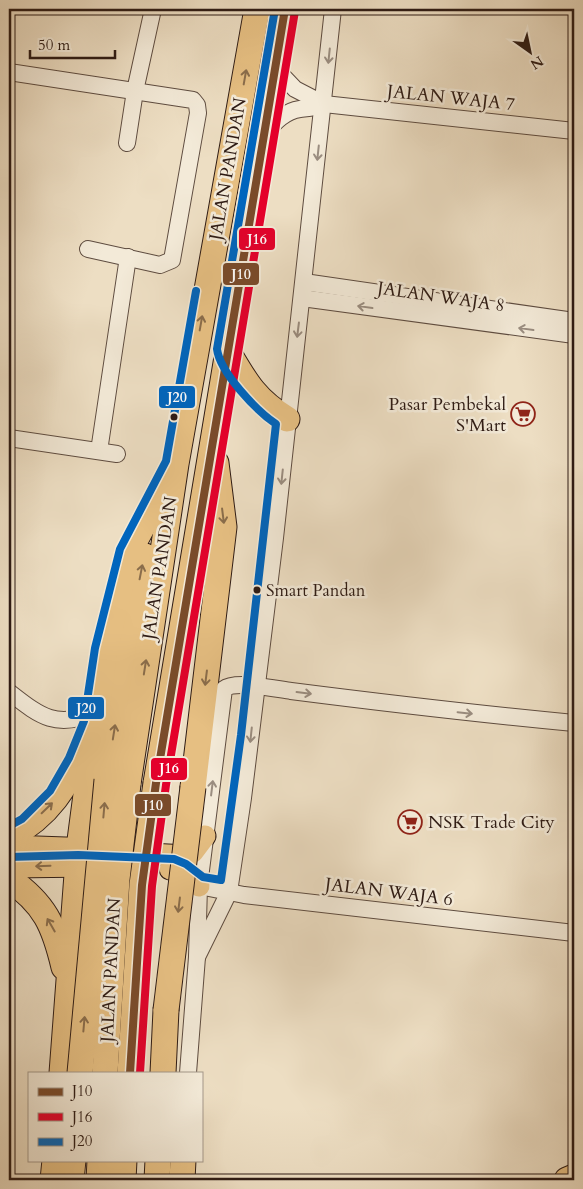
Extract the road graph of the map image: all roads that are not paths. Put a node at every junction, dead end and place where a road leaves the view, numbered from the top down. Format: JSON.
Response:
{"nodes":[{"id":1,"x":153,"y":9,"type":"edge"},
{"id":2,"x":257,"y":9,"type":"edge"},
{"id":3,"x":285,"y":9,"type":"edge"},
{"id":4,"x":333,"y":9,"type":"edge"},
{"id":5,"x":275,"y":68,"type":"junction"},
{"id":6,"x":9,"y":72,"type":"edge"},
{"id":7,"x":135,"y":91,"type":"junction"},
{"id":8,"x":324,"y":104,"type":"junction"},
{"id":9,"x":574,"y":131,"type":"edge"},
{"id":10,"x":265,"y":133,"type":"junction"},
{"id":11,"x":127,"y":144,"type":"dead end"},
{"id":12,"x":88,"y":249,"type":"dead end"},
{"id":13,"x":128,"y":257,"type":"junction"},
{"id":14,"x":304,"y":282,"type":"junction"},
{"id":15,"x":302,"y":298,"type":"junction"},
{"id":16,"x":574,"y":321,"type":"edge"},
{"id":17,"x":574,"y":335,"type":"edge"},
{"id":18,"x":227,"y":350,"type":"junction"},
{"id":19,"x":287,"y":419,"type":"junction"},
{"id":20,"x":213,"y":433,"type":"junction"},
{"id":21,"x":9,"y":438,"type":"edge"},
{"id":22,"x":99,"y":451,"type":"junction"},
{"id":23,"x":117,"y":454,"type":"dead end"},
{"id":24,"x":176,"y":464,"type":"junction"},
{"id":25,"x":255,"y":686,"type":"junction"},
{"id":26,"x":9,"y":692,"type":"edge"},
{"id":27,"x":94,"y":719,"type":"junction"},
{"id":28,"x":574,"y":723,"type":"edge"},
{"id":29,"x":117,"y":782,"type":"junction"},
{"id":30,"x":205,"y":836,"type":"junction"},
{"id":31,"x":9,"y":837,"type":"edge"},
{"id":32,"x":9,"y":846,"type":"edge"},
{"id":33,"x":79,"y":856,"type":"junction"},
{"id":34,"x":9,"y":867,"type":"edge"},
{"id":35,"x":9,"y":879,"type":"edge"},
{"id":36,"x":229,"y":892,"type":"junction"},
{"id":37,"x":199,"y":895,"type":"junction"},
{"id":38,"x":218,"y":914,"type":"junction"},
{"id":39,"x":574,"y":933,"type":"edge"},
{"id":40,"x":198,"y":957,"type":"junction"},
{"id":41,"x":69,"y":988,"type":"junction"},
{"id":42,"x":62,"y":1072,"type":"edge"},
{"id":43,"x":80,"y":1072,"type":"edge"},
{"id":44,"x":105,"y":1072,"type":"edge"},
{"id":45,"x":130,"y":1072,"type":"edge"},
{"id":46,"x":162,"y":1072,"type":"edge"},
{"id":47,"x":188,"y":1072,"type":"edge"},
{"id":48,"x":55,"y":1162,"type":"edge"},
{"id":49,"x":73,"y":1162,"type":"edge"},
{"id":50,"x":100,"y":1162,"type":"edge"},
{"id":51,"x":124,"y":1162,"type":"edge"},
{"id":52,"x":158,"y":1162,"type":"edge"},
{"id":53,"x":183,"y":1162,"type":"edge"},
{"id":54,"x":574,"y":1177,"type":"edge"},
{"id":55,"x":53,"y":1180,"type":"edge"},
{"id":56,"x":71,"y":1180,"type":"edge"},
{"id":57,"x":99,"y":1180,"type":"edge"},
{"id":58,"x":123,"y":1180,"type":"edge"},
{"id":59,"x":157,"y":1180,"type":"edge"},
{"id":60,"x":182,"y":1180,"type":"edge"},
{"id":61,"x":567,"y":1180,"type":"edge"}],
"edges":[{"from":1,"to":7,"type":"street"},
{"from":24,"to":2,"type":"highway","name":"JALAN PANDAN","one_way":true},
{"from":3,"to":5,"type":"highway","name":"JALAN PANDAN"},
{"from":4,"to":8,"type":"street","one_way":true},
{"from":5,"to":8,"type":"street","name":"JALAN WAJA 7"},
{"from":5,"to":10,"type":"highway","name":"JALAN PANDAN"},
{"from":6,"to":7,"type":"street"},
{"from":7,"to":11,"type":"street"},
{"from":7,"to":13,"type":"street"},
{"from":8,"to":9,"type":"street","name":"JALAN WAJA 7"},
{"from":8,"to":10,"type":"street","name":"JALAN WAJA 7"},
{"from":8,"to":14,"type":"street","one_way":true},
{"from":10,"to":18,"type":"highway","name":"JALAN PANDAN"},
{"from":12,"to":13,"type":"street"},
{"from":13,"to":22,"type":"street"},
{"from":14,"to":15,"type":"street"},
{"from":14,"to":16,"type":"street","name":"JALAN WAJA 8"},
{"from":17,"to":15,"type":"street","name":"JALAN WAJA 8","one_way":true},
{"from":15,"to":19,"type":"street","one_way":true},
{"from":18,"to":19,"type":"highway"},
{"from":18,"to":20,"type":"highway","name":"JALAN PANDAN"},
{"from":19,"to":25,"type":"street","one_way":true},
{"from":20,"to":45,"type":"highway","name":"JALAN PANDAN","bridge":true},
{"from":20,"to":46,"type":"highway","one_way":true,"bridge":true},
{"from":21,"to":22,"type":"street"},
{"from":22,"to":23,"type":"street"},
{"from":27,"to":24,"type":"highway","one_way":true},
{"from":29,"to":24,"type":"highway","name":"JALAN PANDAN","one_way":true},
{"from":25,"to":28,"type":"street","one_way":true},
{"from":30,"to":25,"type":"street","one_way":true},
{"from":25,"to":36,"type":"street","one_way":true},
{"from":26,"to":27,"type":"street"},
{"from":31,"to":27,"type":"highway","one_way":true},
{"from":33,"to":27,"type":"highway","one_way":true},
{"from":43,"to":29,"type":"highway","one_way":true,"bridge":true},
{"from":29,"to":44,"type":"highway","name":"JALAN PANDAN","bridge":true},
{"from":30,"to":33,"type":"main road"},
{"from":30,"to":37,"type":"street"},
{"from":32,"to":33,"type":"main road"},
{"from":33,"to":34,"type":"main road","one_way":true},
{"from":33,"to":37,"type":"main road"},
{"from":33,"to":41,"type":"highway"},
{"from":41,"to":35,"type":"highway","one_way":true},
{"from":36,"to":37,"type":"street","name":"JALAN WAJA 6"},
{"from":36,"to":38,"type":"street"},
{"from":36,"to":39,"type":"street","name":"JALAN WAJA 6"},
{"from":37,"to":38,"type":"street"},
{"from":37,"to":40,"type":"street"},
{"from":38,"to":40,"type":"street"},
{"from":40,"to":47,"type":"street"},
{"from":41,"to":42,"type":"highway"},
{"from":48,"to":55,"type":"highway"},
{"from":49,"to":56,"type":"highway"},
{"from":50,"to":57,"type":"highway"},
{"from":51,"to":58,"type":"highway"},
{"from":52,"to":59,"type":"highway"},
{"from":53,"to":60,"type":"highway"},
{"from":54,"to":61,"type":"highway"}]}
